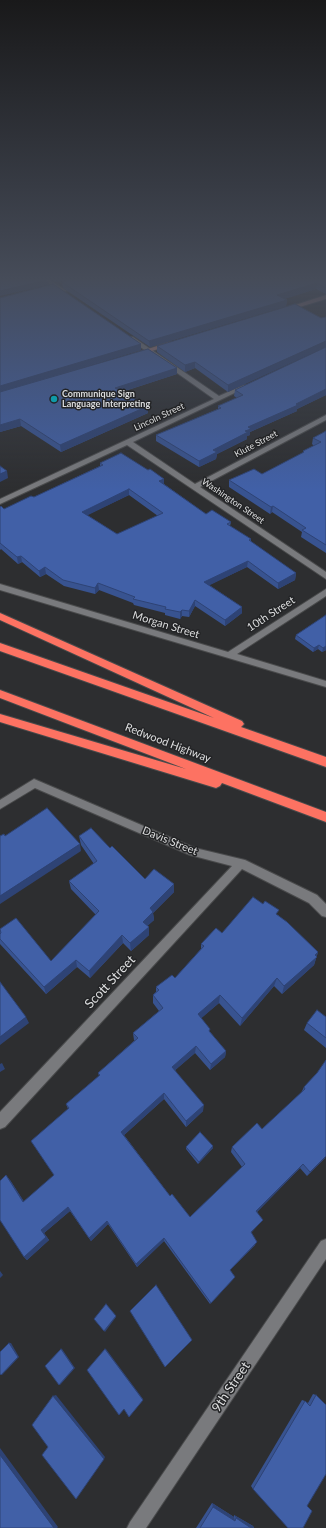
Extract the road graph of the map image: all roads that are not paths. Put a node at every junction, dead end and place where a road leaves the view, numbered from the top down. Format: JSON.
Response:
{"nodes":[{"id":1,"x":145,"y":348,"type":"edge"},
{"id":2,"x":153,"y":348,"type":"edge"},
{"id":3,"x":147,"y":350,"type":"junction"},
{"id":4,"x":133,"y":355,"type":"edge"},
{"id":5,"x":255,"y":382,"type":"edge"},
{"id":6,"x":219,"y":399,"type":"junction"},
{"id":7,"x":326,"y":417,"type":"edge"},
{"id":8,"x":128,"y":442,"type":"junction"},
{"id":9,"x":195,"y":487,"type":"junction"},
{"id":10,"x":0,"y":502,"type":"edge"},
{"id":11,"x":326,"y":576,"type":"edge"},
{"id":12,"x":0,"y":587,"type":"edge"},
{"id":13,"x":326,"y":592,"type":"edge"},
{"id":14,"x":0,"y":616,"type":"edge"},
{"id":15,"x":0,"y":647,"type":"edge"},
{"id":16,"x":229,"y":655,"type":"junction"},
{"id":17,"x":326,"y":684,"type":"edge"},
{"id":18,"x":0,"y":694,"type":"edge"},
{"id":19,"x":0,"y":718,"type":"edge"},
{"id":20,"x":312,"y":758,"type":"junction"},
{"id":21,"x":326,"y":762,"type":"edge"},
{"id":22,"x":0,"y":805,"type":"edge"},
{"id":23,"x":323,"y":816,"type":"edge"},
{"id":24,"x":241,"y":863,"type":"junction"},
{"id":25,"x":326,"y":912,"type":"edge"},
{"id":26,"x":0,"y":1122,"type":"edge"},
{"id":27,"x":326,"y":1246,"type":"edge"},
{"id":28,"x":136,"y":1528,"type":"edge"}],
"edges":[{"from":1,"to":3,"type":"street"},
{"from":2,"to":3,"type":"main road"},
{"from":3,"to":4,"type":"main road"},
{"from":3,"to":6,"type":"street"},
{"from":5,"to":6,"type":"street","name":"Lincoln Street"},
{"from":6,"to":8,"type":"street","name":"Lincoln Street"},
{"from":7,"to":9,"type":"street","name":"Klute Street"},
{"from":8,"to":9,"type":"street","name":"Washington Street"},
{"from":8,"to":10,"type":"street","name":"Lincoln Street"},
{"from":9,"to":11,"type":"street","name":"Washington Street"},
{"from":12,"to":16,"type":"street","name":"Morgan Street"},
{"from":13,"to":16,"type":"street","name":"10th Street"},
{"from":14,"to":20,"type":"highway"},
{"from":15,"to":20,"type":"highway"},
{"from":16,"to":17,"type":"street","name":"Morgan Street"},
{"from":18,"to":23,"type":"highway","name":"Redwood Highway"},
{"from":19,"to":23,"type":"highway"},
{"from":20,"to":21,"type":"highway"},
{"from":22,"to":24,"type":"street","name":"Davis Street"},
{"from":24,"to":25,"type":"street","name":"Davis Street"},
{"from":24,"to":26,"type":"street","name":"Scott Street"},
{"from":27,"to":28,"type":"street","name":"9th Street"}]}
